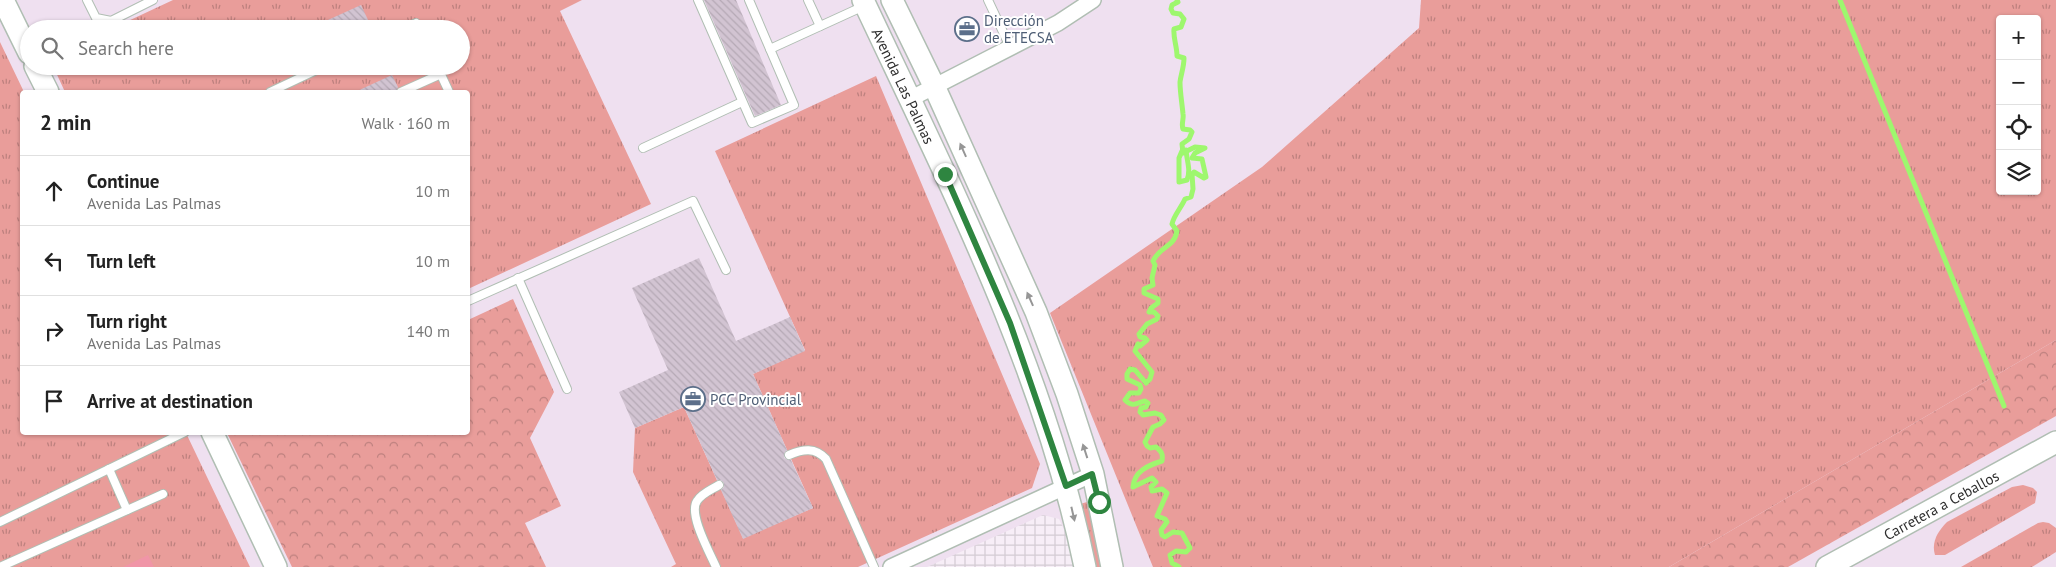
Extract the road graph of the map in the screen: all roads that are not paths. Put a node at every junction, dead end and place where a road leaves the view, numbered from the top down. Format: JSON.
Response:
{"nodes":[{"id":1,"x":3,"y":0,"type":"edge"},
{"id":2,"x":87,"y":0,"type":"edge"},
{"id":3,"x":153,"y":0,"type":"edge"},
{"id":4,"x":698,"y":0,"type":"edge"},
{"id":5,"x":749,"y":0,"type":"edge"},
{"id":6,"x":808,"y":0,"type":"edge"},
{"id":7,"x":892,"y":0,"type":"edge"},
{"id":8,"x":988,"y":0,"type":"edge"},
{"id":9,"x":1093,"y":0,"type":"edge"},
{"id":10,"x":864,"y":3,"type":"edge"},
{"id":11,"x":102,"y":20,"type":"edge"},
{"id":12,"x":113,"y":20,"type":"edge"},
{"id":13,"x":820,"y":26,"type":"junction"},
{"id":14,"x":20,"y":35,"type":"edge"},
{"id":15,"x":770,"y":49,"type":"junction"},
{"id":16,"x":1011,"y":49,"type":"junction"},
{"id":17,"x":40,"y":75,"type":"edge"},
{"id":18,"x":306,"y":75,"type":"edge"},
{"id":19,"x":430,"y":75,"type":"edge"},
{"id":20,"x":442,"y":75,"type":"edge"},
{"id":21,"x":935,"y":88,"type":"junction"},
{"id":22,"x":47,"y":90,"type":"edge"},
{"id":23,"x":274,"y":90,"type":"edge"},
{"id":24,"x":404,"y":90,"type":"edge"},
{"id":25,"x":449,"y":90,"type":"edge"},
{"id":26,"x":910,"y":99,"type":"junction"},
{"id":27,"x":742,"y":102,"type":"junction"},
{"id":28,"x":643,"y":148,"type":"dead end"},
{"id":29,"x":726,"y":270,"type":"dead end"},
{"id":30,"x":518,"y":278,"type":"junction"},
{"id":31,"x":470,"y":300,"type":"edge"},
{"id":32,"x":567,"y":389,"type":"dead end"},
{"id":33,"x":178,"y":435,"type":"edge"},
{"id":34,"x":213,"y":435,"type":"edge"},
{"id":35,"x":2056,"y":442,"type":"edge"},
{"id":36,"x":789,"y":455,"type":"dead end"},
{"id":37,"x":109,"y":469,"type":"junction"},
{"id":38,"x":1092,"y":474,"type":"junction"},
{"id":39,"x":719,"y":486,"type":"dead end"},
{"id":40,"x":1066,"y":486,"type":"junction"},
{"id":41,"x":163,"y":494,"type":"dead end"},
{"id":42,"x":127,"y":510,"type":"junction"},
{"id":43,"x":0,"y":522,"type":"edge"},
{"id":44,"x":0,"y":567,"type":"edge"},
{"id":45,"x":276,"y":567,"type":"edge"},
{"id":46,"x":716,"y":567,"type":"edge"},
{"id":47,"x":874,"y":567,"type":"edge"},
{"id":48,"x":891,"y":567,"type":"edge"},
{"id":49,"x":1085,"y":567,"type":"edge"},
{"id":50,"x":1112,"y":567,"type":"edge"},
{"id":51,"x":1827,"y":567,"type":"edge"}],
"edges":[{"from":1,"to":14,"type":"street"},
{"from":2,"to":11,"type":"lane"},
{"from":3,"to":12,"type":"lane"},
{"from":4,"to":27,"type":"lane"},
{"from":5,"to":15,"type":"lane"},
{"from":6,"to":13,"type":"lane"},
{"from":7,"to":21,"type":"street","name":"Avenida Las Palmas"},
{"from":8,"to":16,"type":"lane"},
{"from":9,"to":16,"type":"street"},
{"from":10,"to":13,"type":"lane"},
{"from":10,"to":26,"type":"street","name":"Avenida Las Palmas"},
{"from":13,"to":15,"type":"lane"},
{"from":15,"to":27,"type":"lane"},
{"from":16,"to":21,"type":"street"},
{"from":17,"to":22,"type":"street"},
{"from":18,"to":23,"type":"lane"},
{"from":19,"to":24,"type":"lane"},
{"from":20,"to":25,"type":"lane"},
{"from":21,"to":26,"type":"street"},
{"from":38,"to":21,"type":"street","name":"Avenida Las Palmas","one_way":true},
{"from":26,"to":40,"type":"street","name":"Avenida Las Palmas"},
{"from":27,"to":28,"type":"lane"},
{"from":29,"to":30,"type":"lane"},
{"from":30,"to":31,"type":"lane"},
{"from":30,"to":32,"type":"lane"},
{"from":33,"to":37,"type":"lane"},
{"from":34,"to":45,"type":"street"},
{"from":35,"to":51,"type":"street","name":"Carretera a Ceballos"},
{"from":36,"to":47,"type":"lane"},
{"from":37,"to":42,"type":"lane"},
{"from":37,"to":43,"type":"lane"},
{"from":38,"to":40,"type":"street"},
{"from":38,"to":50,"type":"street","name":"Avenida Las Palmas"},
{"from":39,"to":46,"type":"lane"},
{"from":40,"to":48,"type":"street"},
{"from":40,"to":49,"type":"street","name":"Avenida Las Palmas","one_way":true},
{"from":41,"to":42,"type":"lane"},
{"from":42,"to":44,"type":"lane"}]}
